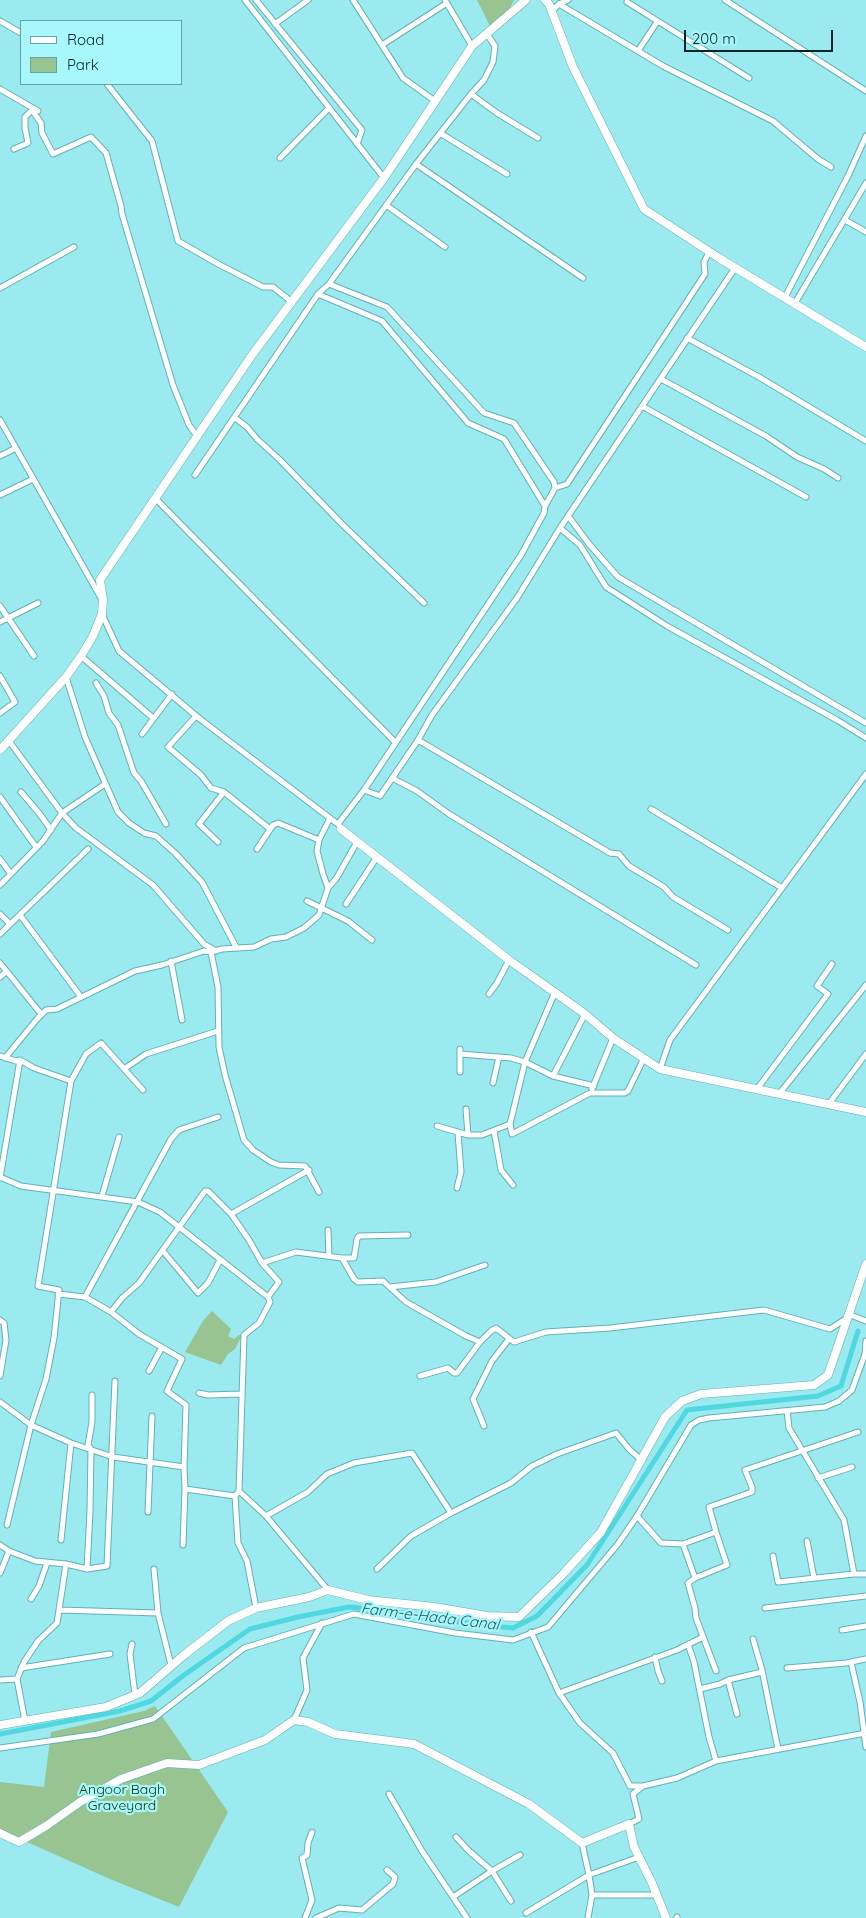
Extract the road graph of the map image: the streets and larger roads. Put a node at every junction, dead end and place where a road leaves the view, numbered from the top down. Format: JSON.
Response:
{"nodes":[{"id":1,"x":246,"y":0,"type":"edge"},
{"id":2,"x":256,"y":0,"type":"edge"},
{"id":3,"x":308,"y":0,"type":"edge"},
{"id":4,"x":353,"y":0,"type":"edge"},
{"id":5,"x":526,"y":0,"type":"edge"},
{"id":6,"x":545,"y":0,"type":"edge"},
{"id":7,"x":568,"y":0,"type":"edge"},
{"id":8,"x":725,"y":0,"type":"edge"},
{"id":9,"x":446,"y":2,"type":"edge"},
{"id":10,"x":627,"y":2,"type":"dead end"},
{"id":11,"x":559,"y":4,"type":"junction"},
{"id":12,"x":552,"y":11,"type":"junction"},
{"id":13,"x":0,"y":21,"type":"edge"},
{"id":14,"x":657,"y":22,"type":"junction"},
{"id":15,"x":275,"y":24,"type":"junction"},
{"id":16,"x":20,"y":32,"type":"edge"},
{"id":17,"x":487,"y":34,"type":"junction"},
{"id":18,"x":382,"y":44,"type":"junction"},
{"id":19,"x":472,"y":46,"type":"junction"},
{"id":20,"x":638,"y":51,"type":"junction"},
{"id":21,"x":749,"y":78,"type":"dead end"},
{"id":22,"x":108,"y":85,"type":"edge"},
{"id":23,"x":0,"y":89,"type":"edge"},
{"id":24,"x":866,"y":91,"type":"edge"},
{"id":25,"x":471,"y":94,"type":"junction"},
{"id":26,"x":435,"y":101,"type":"junction"},
{"id":27,"x":330,"y":108,"type":"junction"},
{"id":28,"x":38,"y":111,"type":"dead end"},
{"id":29,"x":440,"y":133,"type":"junction"},
{"id":30,"x":866,"y":136,"type":"edge"},
{"id":31,"x":538,"y":138,"type":"dead end"},
{"id":32,"x":357,"y":144,"type":"junction"},
{"id":33,"x":14,"y":149,"type":"dead end"},
{"id":34,"x":280,"y":158,"type":"dead end"},
{"id":35,"x":416,"y":164,"type":"junction"},
{"id":36,"x":831,"y":167,"type":"dead end"},
{"id":37,"x":507,"y":174,"type":"dead end"},
{"id":38,"x":384,"y":178,"type":"junction"},
{"id":39,"x":866,"y":183,"type":"edge"},
{"id":40,"x":386,"y":205,"type":"junction"},
{"id":41,"x":845,"y":220,"type":"junction"},
{"id":42,"x":866,"y":232,"type":"edge"},
{"id":43,"x":74,"y":247,"type":"dead end"},
{"id":44,"x":445,"y":248,"type":"dead end"},
{"id":45,"x":709,"y":252,"type":"junction"},
{"id":46,"x":735,"y":268,"type":"junction"},
{"id":47,"x":583,"y":278,"type":"dead end"},
{"id":48,"x":330,"y":284,"type":"junction"},
{"id":49,"x":0,"y":288,"type":"edge"},
{"id":50,"x":318,"y":294,"type":"junction"},
{"id":51,"x":785,"y":297,"type":"junction"},
{"id":52,"x":292,"y":302,"type":"junction"},
{"id":53,"x":795,"y":303,"type":"junction"},
{"id":54,"x":687,"y":338,"type":"junction"},
{"id":55,"x":866,"y":347,"type":"edge"},
{"id":56,"x":661,"y":379,"type":"junction"},
{"id":57,"x":642,"y":406,"type":"junction"},
{"id":58,"x":235,"y":418,"type":"junction"},
{"id":59,"x":0,"y":420,"type":"edge"},
{"id":60,"x":197,"y":436,"type":"junction"},
{"id":61,"x":866,"y":441,"type":"edge"},
{"id":62,"x":16,"y":448,"type":"junction"},
{"id":63,"x":0,"y":456,"type":"edge"},
{"id":64,"x":195,"y":475,"type":"dead end"},
{"id":65,"x":838,"y":478,"type":"dead end"},
{"id":66,"x":33,"y":479,"type":"junction"},
{"id":67,"x":555,"y":488,"type":"junction"},
{"id":68,"x":0,"y":495,"type":"edge"},
{"id":69,"x":806,"y":497,"type":"dead end"},
{"id":70,"x":155,"y":498,"type":"junction"},
{"id":71,"x":545,"y":506,"type":"junction"},
{"id":72,"x":568,"y":517,"type":"junction"},
{"id":73,"x":560,"y":528,"type":"junction"},
{"id":74,"x":103,"y":600,"type":"junction"},
{"id":75,"x":38,"y":603,"type":"dead end"},
{"id":76,"x":424,"y":603,"type":"dead end"},
{"id":77,"x":0,"y":606,"type":"edge"},
{"id":78,"x":102,"y":614,"type":"junction"},
{"id":79,"x":9,"y":618,"type":"junction"},
{"id":80,"x":0,"y":622,"type":"edge"},
{"id":81,"x":34,"y":656,"type":"dead end"},
{"id":82,"x":81,"y":656,"type":"junction"},
{"id":83,"x":0,"y":676,"type":"edge"},
{"id":84,"x":66,"y":677,"type":"junction"},
{"id":85,"x":96,"y":683,"type":"dead end"},
{"id":86,"x":172,"y":694,"type":"junction"},
{"id":87,"x":0,"y":713,"type":"edge"},
{"id":88,"x":196,"y":716,"type":"junction"},
{"id":89,"x":153,"y":718,"type":"junction"},
{"id":90,"x":866,"y":723,"type":"edge"},
{"id":91,"x":142,"y":734,"type":"dead end"},
{"id":92,"x":866,"y":738,"type":"edge"},
{"id":93,"x":418,"y":740,"type":"junction"},
{"id":94,"x":9,"y":741,"type":"junction"},
{"id":95,"x":395,"y":742,"type":"junction"},
{"id":96,"x":0,"y":750,"type":"edge"},
{"id":97,"x":866,"y":774,"type":"edge"},
{"id":98,"x":392,"y":778,"type":"junction"},
{"id":99,"x":104,"y":784,"type":"junction"},
{"id":100,"x":364,"y":790,"type":"junction"},
{"id":101,"x":20,"y":792,"type":"dead end"},
{"id":102,"x":224,"y":792,"type":"junction"},
{"id":103,"x":0,"y":797,"type":"edge"},
{"id":104,"x":651,"y":809,"type":"dead end"},
{"id":105,"x":62,"y":813,"type":"junction"},
{"id":106,"x":330,"y":818,"type":"junction"},
{"id":107,"x":166,"y":824,"type":"dead end"},
{"id":108,"x":340,"y":827,"type":"junction"},
{"id":109,"x":270,"y":829,"type":"junction"},
{"id":110,"x":50,"y":830,"type":"junction"},
{"id":111,"x":319,"y":840,"type":"junction"},
{"id":112,"x":218,"y":842,"type":"dead end"},
{"id":113,"x":357,"y":842,"type":"junction"},
{"id":114,"x":36,"y":847,"type":"junction"},
{"id":115,"x":88,"y":849,"type":"dead end"},
{"id":116,"x":257,"y":849,"type":"dead end"},
{"id":117,"x":377,"y":857,"type":"junction"},
{"id":118,"x":0,"y":859,"type":"edge"},
{"id":119,"x":11,"y":874,"type":"junction"},
{"id":120,"x":0,"y":885,"type":"edge"},
{"id":121,"x":328,"y":888,"type":"junction"},
{"id":122,"x":782,"y":888,"type":"junction"},
{"id":123,"x":307,"y":901,"type":"dead end"},
{"id":124,"x":346,"y":904,"type":"dead end"},
{"id":125,"x":322,"y":908,"type":"junction"},
{"id":126,"x":0,"y":914,"type":"edge"},
{"id":127,"x":20,"y":915,"type":"junction"},
{"id":128,"x":10,"y":924,"type":"junction"},
{"id":129,"x":728,"y":930,"type":"dead end"},
{"id":130,"x":0,"y":934,"type":"edge"},
{"id":131,"x":372,"y":940,"type":"dead end"},
{"id":132,"x":236,"y":947,"type":"junction"},
{"id":133,"x":214,"y":952,"type":"junction"},
{"id":134,"x":509,"y":960,"type":"junction"},
{"id":135,"x":171,"y":961,"type":"junction"},
{"id":136,"x":0,"y":963,"type":"edge"},
{"id":137,"x":832,"y":964,"type":"dead end"},
{"id":138,"x":696,"y":965,"type":"dead end"},
{"id":139,"x":6,"y":972,"type":"junction"},
{"id":140,"x":0,"y":977,"type":"edge"},
{"id":141,"x":866,"y":985,"type":"edge"},
{"id":142,"x":555,"y":992,"type":"junction"},
{"id":143,"x":489,"y":994,"type":"dead end"},
{"id":144,"x":81,"y":997,"type":"junction"},
{"id":145,"x":41,"y":1014,"type":"junction"},
{"id":146,"x":585,"y":1014,"type":"junction"},
{"id":147,"x":182,"y":1020,"type":"dead end"},
{"id":148,"x":218,"y":1031,"type":"junction"},
{"id":149,"x":613,"y":1038,"type":"junction"},
{"id":150,"x":866,"y":1054,"type":"edge"},
{"id":151,"x":3,"y":1057,"type":"edge"},
{"id":152,"x":499,"y":1057,"type":"junction"},
{"id":153,"x":644,"y":1058,"type":"junction"},
{"id":154,"x":20,"y":1060,"type":"junction"},
{"id":155,"x":525,"y":1062,"type":"junction"},
{"id":156,"x":124,"y":1069,"type":"junction"},
{"id":157,"x":660,"y":1069,"type":"junction"},
{"id":158,"x":460,"y":1072,"type":"dead end"},
{"id":159,"x":553,"y":1076,"type":"junction"},
{"id":160,"x":71,"y":1081,"type":"junction"},
{"id":161,"x":493,"y":1083,"type":"dead end"},
{"id":162,"x":594,"y":1086,"type":"junction"},
{"id":163,"x":757,"y":1089,"type":"junction"},
{"id":164,"x":143,"y":1090,"type":"dead end"},
{"id":165,"x":590,"y":1093,"type":"junction"},
{"id":166,"x":779,"y":1094,"type":"junction"},
{"id":167,"x":828,"y":1105,"type":"junction"},
{"id":168,"x":466,"y":1109,"type":"dead end"},
{"id":169,"x":866,"y":1112,"type":"edge"},
{"id":170,"x":218,"y":1117,"type":"dead end"},
{"id":171,"x":510,"y":1124,"type":"junction"},
{"id":172,"x":437,"y":1126,"type":"dead end"},
{"id":173,"x":494,"y":1131,"type":"junction"},
{"id":174,"x":458,"y":1133,"type":"junction"},
{"id":175,"x":468,"y":1135,"type":"junction"},
{"id":176,"x":118,"y":1138,"type":"dead end"},
{"id":177,"x":308,"y":1170,"type":"junction"},
{"id":178,"x":0,"y":1178,"type":"edge"},
{"id":179,"x":513,"y":1185,"type":"dead end"},
{"id":180,"x":457,"y":1188,"type":"dead end"},
{"id":181,"x":54,"y":1191,"type":"junction"},
{"id":182,"x":319,"y":1192,"type":"dead end"},
{"id":183,"x":102,"y":1196,"type":"junction"},
{"id":184,"x":138,"y":1202,"type":"junction"},
{"id":185,"x":231,"y":1214,"type":"junction"},
{"id":186,"x":179,"y":1228,"type":"junction"},
{"id":187,"x":328,"y":1230,"type":"dead end"},
{"id":188,"x":408,"y":1235,"type":"dead end"},
{"id":189,"x":163,"y":1251,"type":"junction"},
{"id":190,"x":329,"y":1256,"type":"junction"},
{"id":191,"x":342,"y":1258,"type":"junction"},
{"id":192,"x":220,"y":1260,"type":"junction"},
{"id":193,"x":262,"y":1263,"type":"junction"},
{"id":194,"x":866,"y":1264,"type":"edge"},
{"id":195,"x":485,"y":1265,"type":"dead end"},
{"id":196,"x":863,"y":1282,"type":"edge"},
{"id":197,"x":390,"y":1287,"type":"junction"},
{"id":198,"x":58,"y":1294,"type":"junction"},
{"id":199,"x":85,"y":1297,"type":"junction"},
{"id":200,"x":268,"y":1297,"type":"junction"},
{"id":201,"x":111,"y":1312,"type":"junction"},
{"id":202,"x":847,"y":1316,"type":"junction"},
{"id":203,"x":0,"y":1320,"type":"edge"},
{"id":204,"x":866,"y":1321,"type":"edge"},
{"id":205,"x":509,"y":1339,"type":"junction"},
{"id":206,"x":866,"y":1341,"type":"edge"},
{"id":207,"x":480,"y":1342,"type":"junction"},
{"id":208,"x":162,"y":1347,"type":"junction"},
{"id":209,"x":149,"y":1371,"type":"dead end"},
{"id":210,"x":0,"y":1376,"type":"edge"},
{"id":211,"x":420,"y":1376,"type":"dead end"},
{"id":212,"x":115,"y":1381,"type":"dead end"},
{"id":213,"x":199,"y":1393,"type":"dead end"},
{"id":214,"x":241,"y":1394,"type":"junction"},
{"id":215,"x":92,"y":1395,"type":"dead end"},
{"id":216,"x":0,"y":1402,"type":"edge"},
{"id":217,"x":787,"y":1411,"type":"junction"},
{"id":218,"x":152,"y":1416,"type":"dead end"},
{"id":219,"x":31,"y":1425,"type":"junction"},
{"id":220,"x":484,"y":1426,"type":"dead end"},
{"id":221,"x":858,"y":1432,"type":"dead end"},
{"id":222,"x":71,"y":1443,"type":"junction"},
{"id":223,"x":91,"y":1449,"type":"junction"},
{"id":224,"x":802,"y":1452,"type":"junction"},
{"id":225,"x":113,"y":1457,"type":"junction"},
{"id":226,"x":641,"y":1460,"type":"junction"},
{"id":227,"x":151,"y":1463,"type":"junction"},
{"id":228,"x":184,"y":1467,"type":"junction"},
{"id":229,"x":852,"y":1467,"type":"dead end"},
{"id":230,"x":818,"y":1478,"type":"junction"},
{"id":231,"x":185,"y":1489,"type":"junction"},
{"id":232,"x":239,"y":1491,"type":"junction"},
{"id":233,"x":235,"y":1496,"type":"junction"},
{"id":234,"x":148,"y":1512,"type":"dead end"},
{"id":235,"x":451,"y":1513,"type":"junction"},
{"id":236,"x":266,"y":1516,"type":"junction"},
{"id":237,"x":637,"y":1516,"type":"junction"},
{"id":238,"x":7,"y":1525,"type":"dead end"},
{"id":239,"x":716,"y":1532,"type":"junction"},
{"id":240,"x":61,"y":1540,"type":"dead end"},
{"id":241,"x":807,"y":1541,"type":"dead end"},
{"id":242,"x":683,"y":1544,"type":"junction"},
{"id":243,"x":0,"y":1545,"type":"edge"},
{"id":244,"x":182,"y":1545,"type":"dead end"},
{"id":245,"x":9,"y":1551,"type":"junction"},
{"id":246,"x":772,"y":1556,"type":"dead end"},
{"id":247,"x":48,"y":1563,"type":"junction"},
{"id":248,"x":66,"y":1564,"type":"junction"},
{"id":249,"x":154,"y":1568,"type":"dead end"},
{"id":250,"x":87,"y":1569,"type":"junction"},
{"id":251,"x":377,"y":1569,"type":"dead end"},
{"id":252,"x":0,"y":1573,"type":"edge"},
{"id":253,"x":854,"y":1574,"type":"junction"},
{"id":254,"x":866,"y":1574,"type":"edge"},
{"id":255,"x":695,"y":1578,"type":"junction"},
{"id":256,"x":814,"y":1578,"type":"junction"},
{"id":257,"x":328,"y":1590,"type":"junction"},
{"id":258,"x":866,"y":1596,"type":"edge"},
{"id":259,"x":31,"y":1599,"type":"dead end"},
{"id":260,"x":256,"y":1608,"type":"junction"},
{"id":261,"x":765,"y":1608,"type":"dead end"},
{"id":262,"x":60,"y":1610,"type":"junction"},
{"id":263,"x":158,"y":1613,"type":"junction"},
{"id":264,"x":322,"y":1623,"type":"junction"},
{"id":265,"x":866,"y":1626,"type":"edge"},
{"id":266,"x":842,"y":1630,"type":"dead end"},
{"id":267,"x":531,"y":1632,"type":"junction"},
{"id":268,"x":703,"y":1637,"type":"junction"},
{"id":269,"x":753,"y":1639,"type":"dead end"},
{"id":270,"x":132,"y":1644,"type":"dead end"},
{"id":271,"x":688,"y":1644,"type":"junction"},
{"id":272,"x":110,"y":1654,"type":"dead end"},
{"id":273,"x":655,"y":1658,"type":"junction"},
{"id":274,"x":866,"y":1659,"type":"edge"},
{"id":275,"x":852,"y":1662,"type":"junction"},
{"id":276,"x":171,"y":1666,"type":"junction"},
{"id":277,"x":21,"y":1668,"type":"junction"},
{"id":278,"x":787,"y":1668,"type":"dead end"},
{"id":279,"x":716,"y":1671,"type":"dead end"},
{"id":280,"x":762,"y":1672,"type":"junction"},
{"id":281,"x":17,"y":1679,"type":"junction"},
{"id":282,"x":0,"y":1680,"type":"edge"},
{"id":283,"x":728,"y":1680,"type":"junction"},
{"id":284,"x":662,"y":1681,"type":"dead end"},
{"id":285,"x":700,"y":1689,"type":"junction"},
{"id":286,"x":560,"y":1693,"type":"junction"},
{"id":287,"x":135,"y":1695,"type":"junction"},
{"id":288,"x":737,"y":1714,"type":"dead end"},
{"id":289,"x":294,"y":1720,"type":"junction"},
{"id":290,"x":24,"y":1721,"type":"junction"},
{"id":291,"x":0,"y":1725,"type":"edge"},
{"id":292,"x":865,"y":1733,"type":"edge"},
{"id":293,"x":866,"y":1747,"type":"edge"},
{"id":294,"x":0,"y":1748,"type":"edge"},
{"id":295,"x":778,"y":1749,"type":"junction"},
{"id":296,"x":716,"y":1761,"type":"junction"},
{"id":297,"x":643,"y":1786,"type":"junction"},
{"id":298,"x":389,"y":1794,"type":"dead end"},
{"id":299,"x":629,"y":1824,"type":"junction"},
{"id":300,"x":312,"y":1832,"type":"dead end"},
{"id":301,"x":0,"y":1833,"type":"edge"},
{"id":302,"x":456,"y":1837,"type":"dead end"},
{"id":303,"x":582,"y":1843,"type":"junction"},
{"id":304,"x":520,"y":1855,"type":"dead end"},
{"id":305,"x":639,"y":1857,"type":"junction"},
{"id":306,"x":387,"y":1870,"type":"dead end"},
{"id":307,"x":492,"y":1871,"type":"junction"},
{"id":308,"x":589,"y":1874,"type":"junction"},
{"id":309,"x":592,"y":1895,"type":"junction"},
{"id":310,"x":657,"y":1896,"type":"junction"},
{"id":311,"x":453,"y":1897,"type":"junction"},
{"id":312,"x":511,"y":1901,"type":"dead end"},
{"id":313,"x":526,"y":1913,"type":"dead end"},
{"id":314,"x":305,"y":1918,"type":"edge"},
{"id":315,"x":316,"y":1918,"type":"edge"},
{"id":316,"x":467,"y":1918,"type":"edge"},
{"id":317,"x":588,"y":1918,"type":"edge"},
{"id":318,"x":666,"y":1918,"type":"edge"}],
"edges":[{"from":1,"to":27,"type":"street"},
{"from":2,"to":15,"type":"street"},
{"from":3,"to":15,"type":"street"},
{"from":4,"to":18,"type":"street"},
{"from":5,"to":17,"type":"street"},
{"from":6,"to":12,"type":"street"},
{"from":7,"to":11,"type":"street"},
{"from":8,"to":24,"type":"street"},
{"from":9,"to":18,"type":"street"},
{"from":9,"to":19,"type":"street"},
{"from":10,"to":14,"type":"street"},
{"from":11,"to":12,"type":"street"},
{"from":11,"to":20,"type":"street"},
{"from":12,"to":45,"type":"street"},
{"from":13,"to":16,"type":"street"},
{"from":14,"to":20,"type":"street"},
{"from":14,"to":21,"type":"street"},
{"from":15,"to":32,"type":"street"},
{"from":17,"to":19,"type":"street"},
{"from":17,"to":25,"type":"street"},
{"from":18,"to":26,"type":"street"},
{"from":19,"to":26,"type":"street"},
{"from":20,"to":36,"type":"street"},
{"from":22,"to":52,"type":"street"},
{"from":23,"to":28,"type":"street"},
{"from":25,"to":29,"type":"street"},
{"from":25,"to":31,"type":"street"},
{"from":26,"to":38,"type":"street"},
{"from":27,"to":32,"type":"street"},
{"from":27,"to":34,"type":"street"},
{"from":29,"to":35,"type":"street"},
{"from":29,"to":37,"type":"street"},
{"from":30,"to":51,"type":"street"},
{"from":32,"to":38,"type":"street"},
{"from":33,"to":60,"type":"street"},
{"from":35,"to":40,"type":"street"},
{"from":35,"to":47,"type":"street"},
{"from":38,"to":52,"type":"street"},
{"from":39,"to":41,"type":"street"},
{"from":40,"to":44,"type":"street"},
{"from":40,"to":48,"type":"street"},
{"from":41,"to":42,"type":"street"},
{"from":41,"to":53,"type":"street"},
{"from":43,"to":49,"type":"street"},
{"from":45,"to":46,"type":"street"},
{"from":45,"to":67,"type":"street"},
{"from":46,"to":51,"type":"street"},
{"from":46,"to":54,"type":"street"},
{"from":48,"to":50,"type":"street"},
{"from":48,"to":67,"type":"street"},
{"from":50,"to":58,"type":"street"},
{"from":50,"to":71,"type":"street"},
{"from":51,"to":53,"type":"street"},
{"from":52,"to":60,"type":"street"},
{"from":53,"to":55,"type":"street"},
{"from":54,"to":56,"type":"street"},
{"from":54,"to":61,"type":"street"},
{"from":56,"to":57,"type":"street"},
{"from":56,"to":65,"type":"street"},
{"from":57,"to":69,"type":"street"},
{"from":57,"to":72,"type":"street"},
{"from":58,"to":64,"type":"street"},
{"from":58,"to":76,"type":"street"},
{"from":59,"to":62,"type":"street"},
{"from":60,"to":70,"type":"street"},
{"from":62,"to":63,"type":"street"},
{"from":62,"to":66,"type":"street"},
{"from":66,"to":68,"type":"street"},
{"from":66,"to":74,"type":"street"},
{"from":67,"to":71,"type":"street"},
{"from":70,"to":74,"type":"street"},
{"from":70,"to":95,"type":"street"},
{"from":71,"to":95,"type":"street"},
{"from":72,"to":73,"type":"street"},
{"from":72,"to":90,"type":"street"},
{"from":73,"to":92,"type":"street"},
{"from":73,"to":93,"type":"street"},
{"from":74,"to":78,"type":"street"},
{"from":75,"to":79,"type":"street"},
{"from":77,"to":79,"type":"street"},
{"from":78,"to":82,"type":"street"},
{"from":78,"to":86,"type":"street"},
{"from":79,"to":80,"type":"street"},
{"from":79,"to":81,"type":"street"},
{"from":82,"to":84,"type":"street"},
{"from":82,"to":89,"type":"street"},
{"from":83,"to":87,"type":"street"},
{"from":84,"to":94,"type":"street"},
{"from":84,"to":99,"type":"street"},
{"from":85,"to":107,"type":"street"},
{"from":86,"to":88,"type":"street"},
{"from":86,"to":89,"type":"street"},
{"from":88,"to":102,"type":"street"},
{"from":88,"to":106,"type":"street"},
{"from":89,"to":91,"type":"street"},
{"from":93,"to":98,"type":"street"},
{"from":93,"to":129,"type":"street"},
{"from":94,"to":96,"type":"street"},
{"from":94,"to":105,"type":"street"},
{"from":95,"to":100,"type":"street"},
{"from":97,"to":122,"type":"street"},
{"from":98,"to":100,"type":"street"},
{"from":98,"to":138,"type":"street"},
{"from":99,"to":105,"type":"street"},
{"from":99,"to":132,"type":"street"},
{"from":100,"to":108,"type":"street"},
{"from":101,"to":110,"type":"street"},
{"from":102,"to":109,"type":"street"},
{"from":102,"to":112,"type":"street"},
{"from":103,"to":114,"type":"street"},
{"from":104,"to":122,"type":"street"},
{"from":105,"to":110,"type":"street"},
{"from":105,"to":133,"type":"street"},
{"from":106,"to":108,"type":"street"},
{"from":106,"to":111,"type":"street"},
{"from":108,"to":113,"type":"street"},
{"from":109,"to":111,"type":"street"},
{"from":109,"to":116,"type":"street"},
{"from":110,"to":114,"type":"street"},
{"from":111,"to":121,"type":"street"},
{"from":113,"to":117,"type":"street"},
{"from":113,"to":121,"type":"street"},
{"from":114,"to":119,"type":"street"},
{"from":115,"to":127,"type":"street"},
{"from":117,"to":124,"type":"street"},
{"from":117,"to":134,"type":"street"},
{"from":118,"to":119,"type":"street"},
{"from":119,"to":120,"type":"street"},
{"from":121,"to":125,"type":"street"},
{"from":122,"to":157,"type":"street"},
{"from":123,"to":125,"type":"street"},
{"from":125,"to":131,"type":"street"},
{"from":125,"to":132,"type":"street"},
{"from":126,"to":128,"type":"street"},
{"from":127,"to":128,"type":"street"},
{"from":127,"to":144,"type":"street"},
{"from":128,"to":130,"type":"street"},
{"from":132,"to":133,"type":"street"},
{"from":133,"to":135,"type":"street"},
{"from":133,"to":148,"type":"street"},
{"from":134,"to":142,"type":"street"},
{"from":134,"to":143,"type":"street"},
{"from":135,"to":144,"type":"street"},
{"from":135,"to":147,"type":"street"},
{"from":136,"to":139,"type":"street"},
{"from":137,"to":163,"type":"street"},
{"from":139,"to":140,"type":"street"},
{"from":139,"to":145,"type":"street"},
{"from":141,"to":166,"type":"street"},
{"from":142,"to":146,"type":"street"},
{"from":142,"to":155,"type":"street"},
{"from":144,"to":145,"type":"street"},
{"from":145,"to":151,"type":"street"},
{"from":146,"to":149,"type":"street"},
{"from":146,"to":159,"type":"street"},
{"from":148,"to":156,"type":"street"},
{"from":148,"to":177,"type":"street"},
{"from":149,"to":153,"type":"street"},
{"from":149,"to":162,"type":"street"},
{"from":150,"to":167,"type":"street"},
{"from":151,"to":154,"type":"street"},
{"from":152,"to":155,"type":"street"},
{"from":152,"to":158,"type":"street"},
{"from":152,"to":161,"type":"street"},
{"from":153,"to":157,"type":"street"},
{"from":153,"to":165,"type":"street"},
{"from":154,"to":160,"type":"street"},
{"from":154,"to":178,"type":"street"},
{"from":155,"to":159,"type":"street"},
{"from":155,"to":171,"type":"street"},
{"from":156,"to":160,"type":"street"},
{"from":156,"to":164,"type":"street"},
{"from":157,"to":163,"type":"street"},
{"from":159,"to":162,"type":"street"},
{"from":160,"to":181,"type":"street"},
{"from":162,"to":165,"type":"street"},
{"from":163,"to":166,"type":"street"},
{"from":165,"to":171,"type":"street"},
{"from":166,"to":167,"type":"street"},
{"from":167,"to":169,"type":"street"},
{"from":168,"to":175,"type":"street"},
{"from":170,"to":184,"type":"street"},
{"from":171,"to":173,"type":"street"},
{"from":172,"to":174,"type":"street"},
{"from":173,"to":175,"type":"street"},
{"from":173,"to":179,"type":"street"},
{"from":174,"to":175,"type":"street"},
{"from":174,"to":180,"type":"street"},
{"from":176,"to":183,"type":"street"},
{"from":177,"to":182,"type":"street"},
{"from":177,"to":185,"type":"street"},
{"from":178,"to":181,"type":"street"},
{"from":181,"to":183,"type":"street"},
{"from":181,"to":198,"type":"street"},
{"from":183,"to":184,"type":"street"},
{"from":184,"to":186,"type":"street"},
{"from":184,"to":199,"type":"street"},
{"from":185,"to":186,"type":"street"},
{"from":185,"to":193,"type":"street"},
{"from":186,"to":189,"type":"street"},
{"from":186,"to":192,"type":"street"},
{"from":187,"to":190,"type":"street"},
{"from":188,"to":191,"type":"street"},
{"from":189,"to":192,"type":"street"},
{"from":189,"to":201,"type":"street"},
{"from":190,"to":191,"type":"street"},
{"from":190,"to":193,"type":"street"},
{"from":191,"to":197,"type":"street"},
{"from":192,"to":200,"type":"street"},
{"from":193,"to":200,"type":"street"},
{"from":194,"to":196,"type":"street"},
{"from":195,"to":197,"type":"street"},
{"from":196,"to":202,"type":"street"},
{"from":197,"to":207,"type":"street"},
{"from":198,"to":199,"type":"street"},
{"from":198,"to":219,"type":"street"},
{"from":199,"to":201,"type":"street"},
{"from":200,"to":214,"type":"street"},
{"from":201,"to":208,"type":"street"},
{"from":202,"to":204,"type":"street"},
{"from":202,"to":205,"type":"street"},
{"from":202,"to":226,"type":"street"},
{"from":203,"to":210,"type":"street"},
{"from":205,"to":207,"type":"street"},
{"from":205,"to":220,"type":"street"},
{"from":206,"to":217,"type":"street"},
{"from":207,"to":211,"type":"street"},
{"from":208,"to":209,"type":"street"},
{"from":208,"to":228,"type":"street"},
{"from":212,"to":225,"type":"street"},
{"from":213,"to":214,"type":"street"},
{"from":214,"to":232,"type":"street"},
{"from":215,"to":223,"type":"street"},
{"from":216,"to":219,"type":"street"},
{"from":217,"to":224,"type":"street"},
{"from":217,"to":237,"type":"street"},
{"from":218,"to":227,"type":"street"},
{"from":219,"to":222,"type":"street"},
{"from":219,"to":238,"type":"street"},
{"from":221,"to":224,"type":"street"},
{"from":222,"to":223,"type":"street"},
{"from":222,"to":240,"type":"street"},
{"from":223,"to":225,"type":"street"},
{"from":223,"to":250,"type":"street"},
{"from":224,"to":230,"type":"street"},
{"from":224,"to":239,"type":"street"},
{"from":225,"to":227,"type":"street"},
{"from":225,"to":250,"type":"street"},
{"from":226,"to":235,"type":"street"},
{"from":226,"to":257,"type":"street"},
{"from":227,"to":228,"type":"street"},
{"from":227,"to":234,"type":"street"},
{"from":228,"to":231,"type":"street"},
{"from":229,"to":230,"type":"street"},
{"from":230,"to":253,"type":"street"},
{"from":231,"to":233,"type":"street"},
{"from":231,"to":244,"type":"street"},
{"from":232,"to":233,"type":"street"},
{"from":232,"to":236,"type":"street"},
{"from":233,"to":260,"type":"street"},
{"from":235,"to":236,"type":"street"},
{"from":235,"to":251,"type":"street"},
{"from":236,"to":257,"type":"street"},
{"from":237,"to":242,"type":"street"},
{"from":237,"to":267,"type":"street"},
{"from":239,"to":242,"type":"street"},
{"from":239,"to":255,"type":"street"},
{"from":241,"to":256,"type":"street"},
{"from":242,"to":255,"type":"street"},
{"from":243,"to":245,"type":"street"},
{"from":245,"to":247,"type":"street"},
{"from":245,"to":252,"type":"street"},
{"from":246,"to":256,"type":"street"},
{"from":247,"to":248,"type":"street"},
{"from":247,"to":259,"type":"street"},
{"from":248,"to":250,"type":"street"},
{"from":248,"to":262,"type":"street"},
{"from":249,"to":263,"type":"street"},
{"from":253,"to":254,"type":"street"},
{"from":253,"to":256,"type":"street"},
{"from":255,"to":268,"type":"street"},
{"from":257,"to":260,"type":"street"},
{"from":258,"to":261,"type":"street"},
{"from":260,"to":276,"type":"street"},
{"from":262,"to":263,"type":"street"},
{"from":262,"to":277,"type":"street"},
{"from":263,"to":276,"type":"street"},
{"from":264,"to":267,"type":"street"},
{"from":264,"to":289,"type":"street"},
{"from":264,"to":294,"type":"street"},
{"from":265,"to":266,"type":"street"},
{"from":267,"to":286,"type":"street"},
{"from":268,"to":271,"type":"street"},
{"from":268,"to":279,"type":"street"},
{"from":269,"to":280,"type":"street"},
{"from":270,"to":287,"type":"street"},
{"from":271,"to":273,"type":"street"},
{"from":271,"to":285,"type":"street"},
{"from":272,"to":277,"type":"street"},
{"from":273,"to":284,"type":"street"},
{"from":273,"to":286,"type":"street"},
{"from":274,"to":275,"type":"street"},
{"from":275,"to":278,"type":"street"},
{"from":275,"to":292,"type":"street"},
{"from":276,"to":287,"type":"street"},
{"from":277,"to":281,"type":"street"},
{"from":280,"to":283,"type":"street"},
{"from":280,"to":295,"type":"street"},
{"from":281,"to":282,"type":"street"},
{"from":281,"to":290,"type":"street"},
{"from":283,"to":285,"type":"street"},
{"from":283,"to":288,"type":"street"},
{"from":285,"to":296,"type":"street"},
{"from":286,"to":297,"type":"street"},
{"from":287,"to":290,"type":"street"},
{"from":289,"to":301,"type":"street"},
{"from":289,"to":303,"type":"street"},
{"from":290,"to":291,"type":"street"},
{"from":292,"to":293,"type":"street"},
{"from":292,"to":295,"type":"street"},
{"from":295,"to":296,"type":"street"},
{"from":296,"to":297,"type":"street"},
{"from":297,"to":299,"type":"street"},
{"from":298,"to":311,"type":"street"},
{"from":299,"to":303,"type":"street"},
{"from":299,"to":305,"type":"street"},
{"from":300,"to":314,"type":"street"},
{"from":302,"to":307,"type":"street"},
{"from":303,"to":308,"type":"street"},
{"from":304,"to":307,"type":"street"},
{"from":305,"to":308,"type":"street"},
{"from":305,"to":310,"type":"street"},
{"from":306,"to":315,"type":"street"},
{"from":307,"to":311,"type":"street"},
{"from":307,"to":312,"type":"street"},
{"from":308,"to":309,"type":"street"},
{"from":308,"to":313,"type":"street"},
{"from":309,"to":310,"type":"street"},
{"from":309,"to":317,"type":"street"},
{"from":310,"to":318,"type":"street"},
{"from":311,"to":316,"type":"street"}]}
